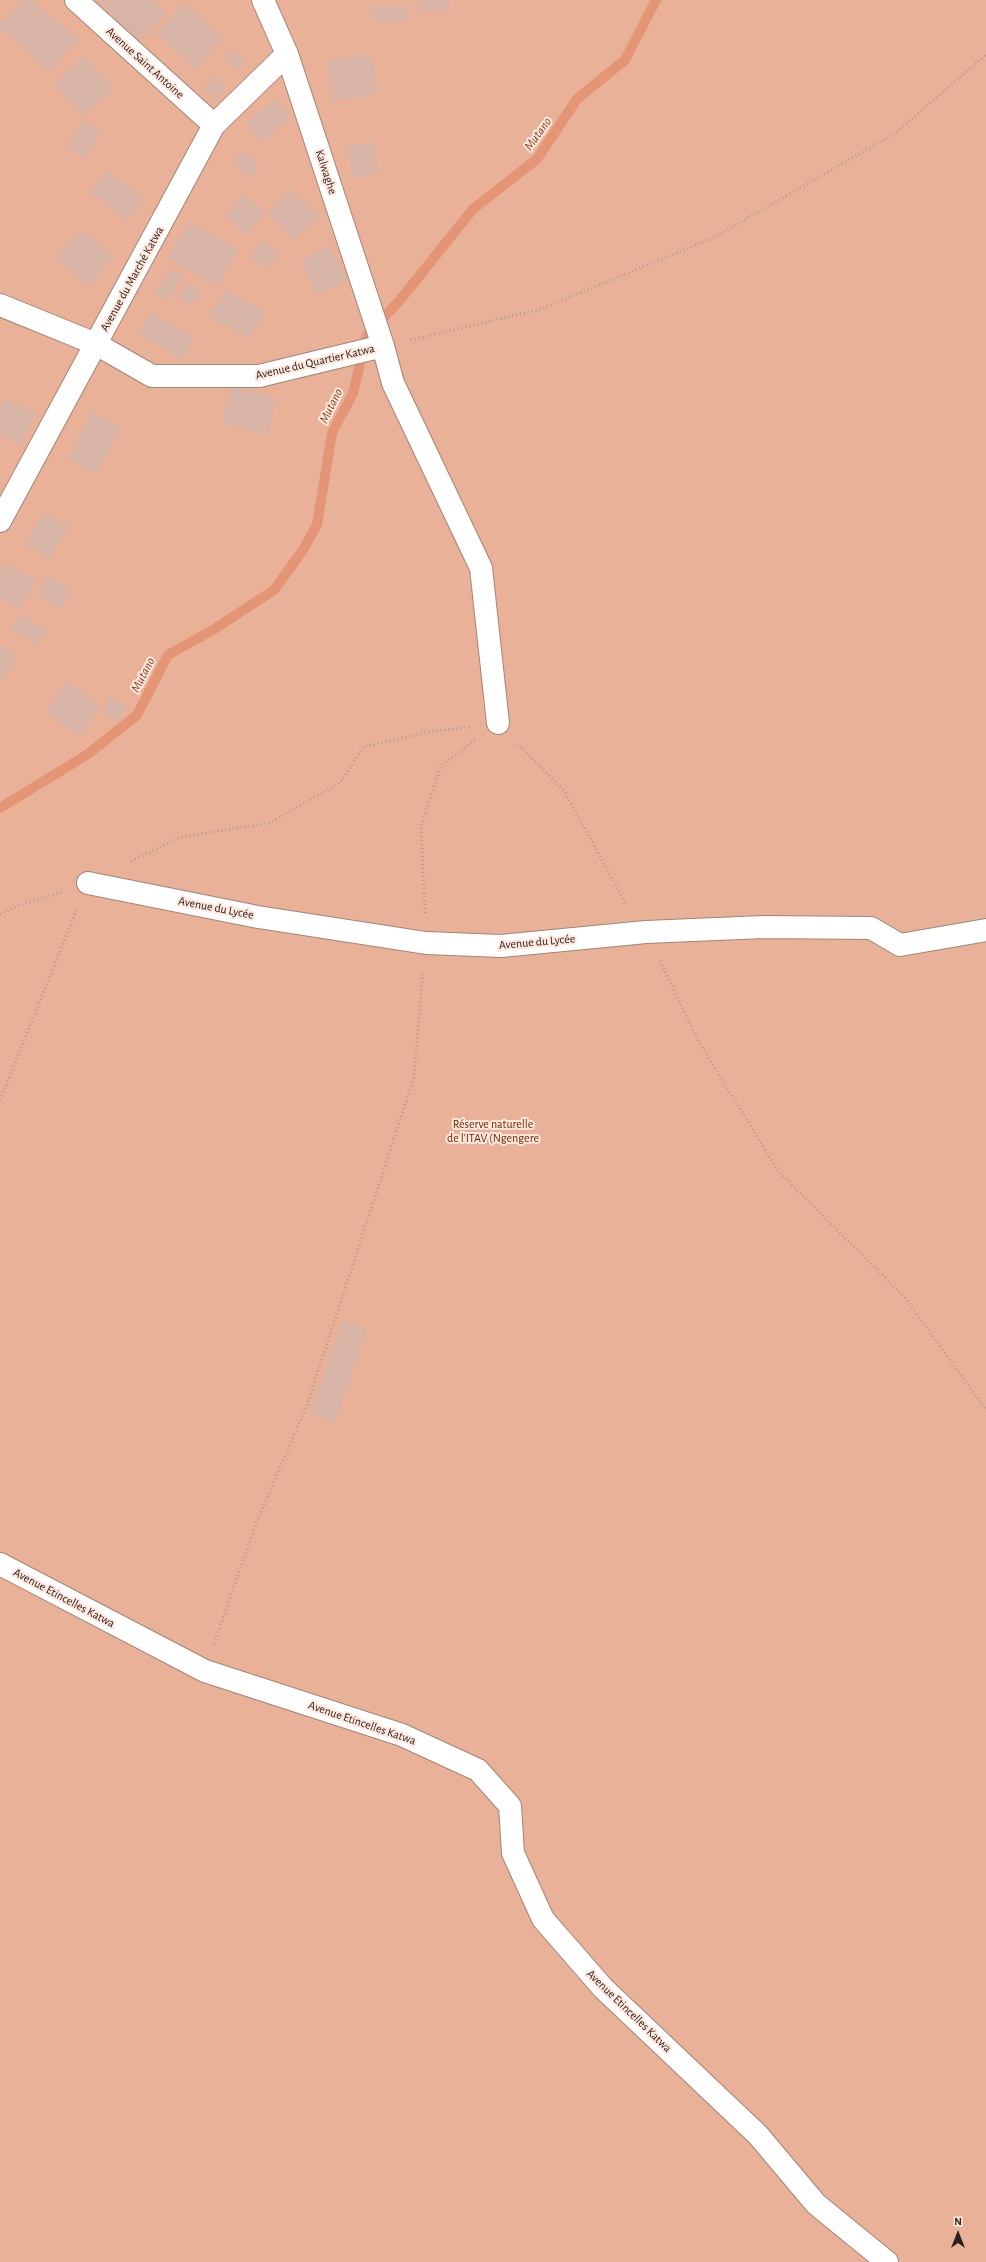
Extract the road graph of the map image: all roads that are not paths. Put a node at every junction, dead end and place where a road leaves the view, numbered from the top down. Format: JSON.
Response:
{"nodes":[{"id":1,"x":76,"y":0,"type":"edge"},
{"id":2,"x":263,"y":0,"type":"edge"},
{"id":3,"x":287,"y":54,"type":"junction"},
{"id":4,"x":214,"y":125,"type":"junction"},
{"id":5,"x":0,"y":305,"type":"edge"},
{"id":6,"x":96,"y":344,"type":"junction"},
{"id":7,"x":383,"y":346,"type":"junction"},
{"id":8,"x":0,"y":521,"type":"edge"},
{"id":9,"x":498,"y":723,"type":"road end"},
{"id":10,"x":88,"y":883,"type":"road end"},
{"id":11,"x":986,"y":930,"type":"edge"},
{"id":12,"x":0,"y":1564,"type":"edge"},
{"id":13,"x":887,"y":2262,"type":"edge"}],
"edges":[{"from":1,"to":4,"type":"street","name":"Avenue Saint Antoine"},
{"from":2,"to":3,"type":"street","name":"Kalwaghe"},
{"from":3,"to":4,"type":"street","name":"Avenue du Marché Katwa"},
{"from":3,"to":7,"type":"street","name":"Kalwaghe"},
{"from":4,"to":6,"type":"street","name":"Avenue du Marché Katwa"},
{"from":5,"to":6,"type":"street","name":"Avenue du Quartier Katwa"},
{"from":6,"to":7,"type":"street","name":"Avenue du Quartier Katwa"},
{"from":6,"to":8,"type":"street","name":"Avenue du Marché Katwa"},
{"from":7,"to":9,"type":"street","name":"Kalwaghe"},
{"from":10,"to":11,"type":"street","name":"Avenue du Lycée"},
{"from":12,"to":13,"type":"street","name":"Avenue Etincelles Katwa"}]}
